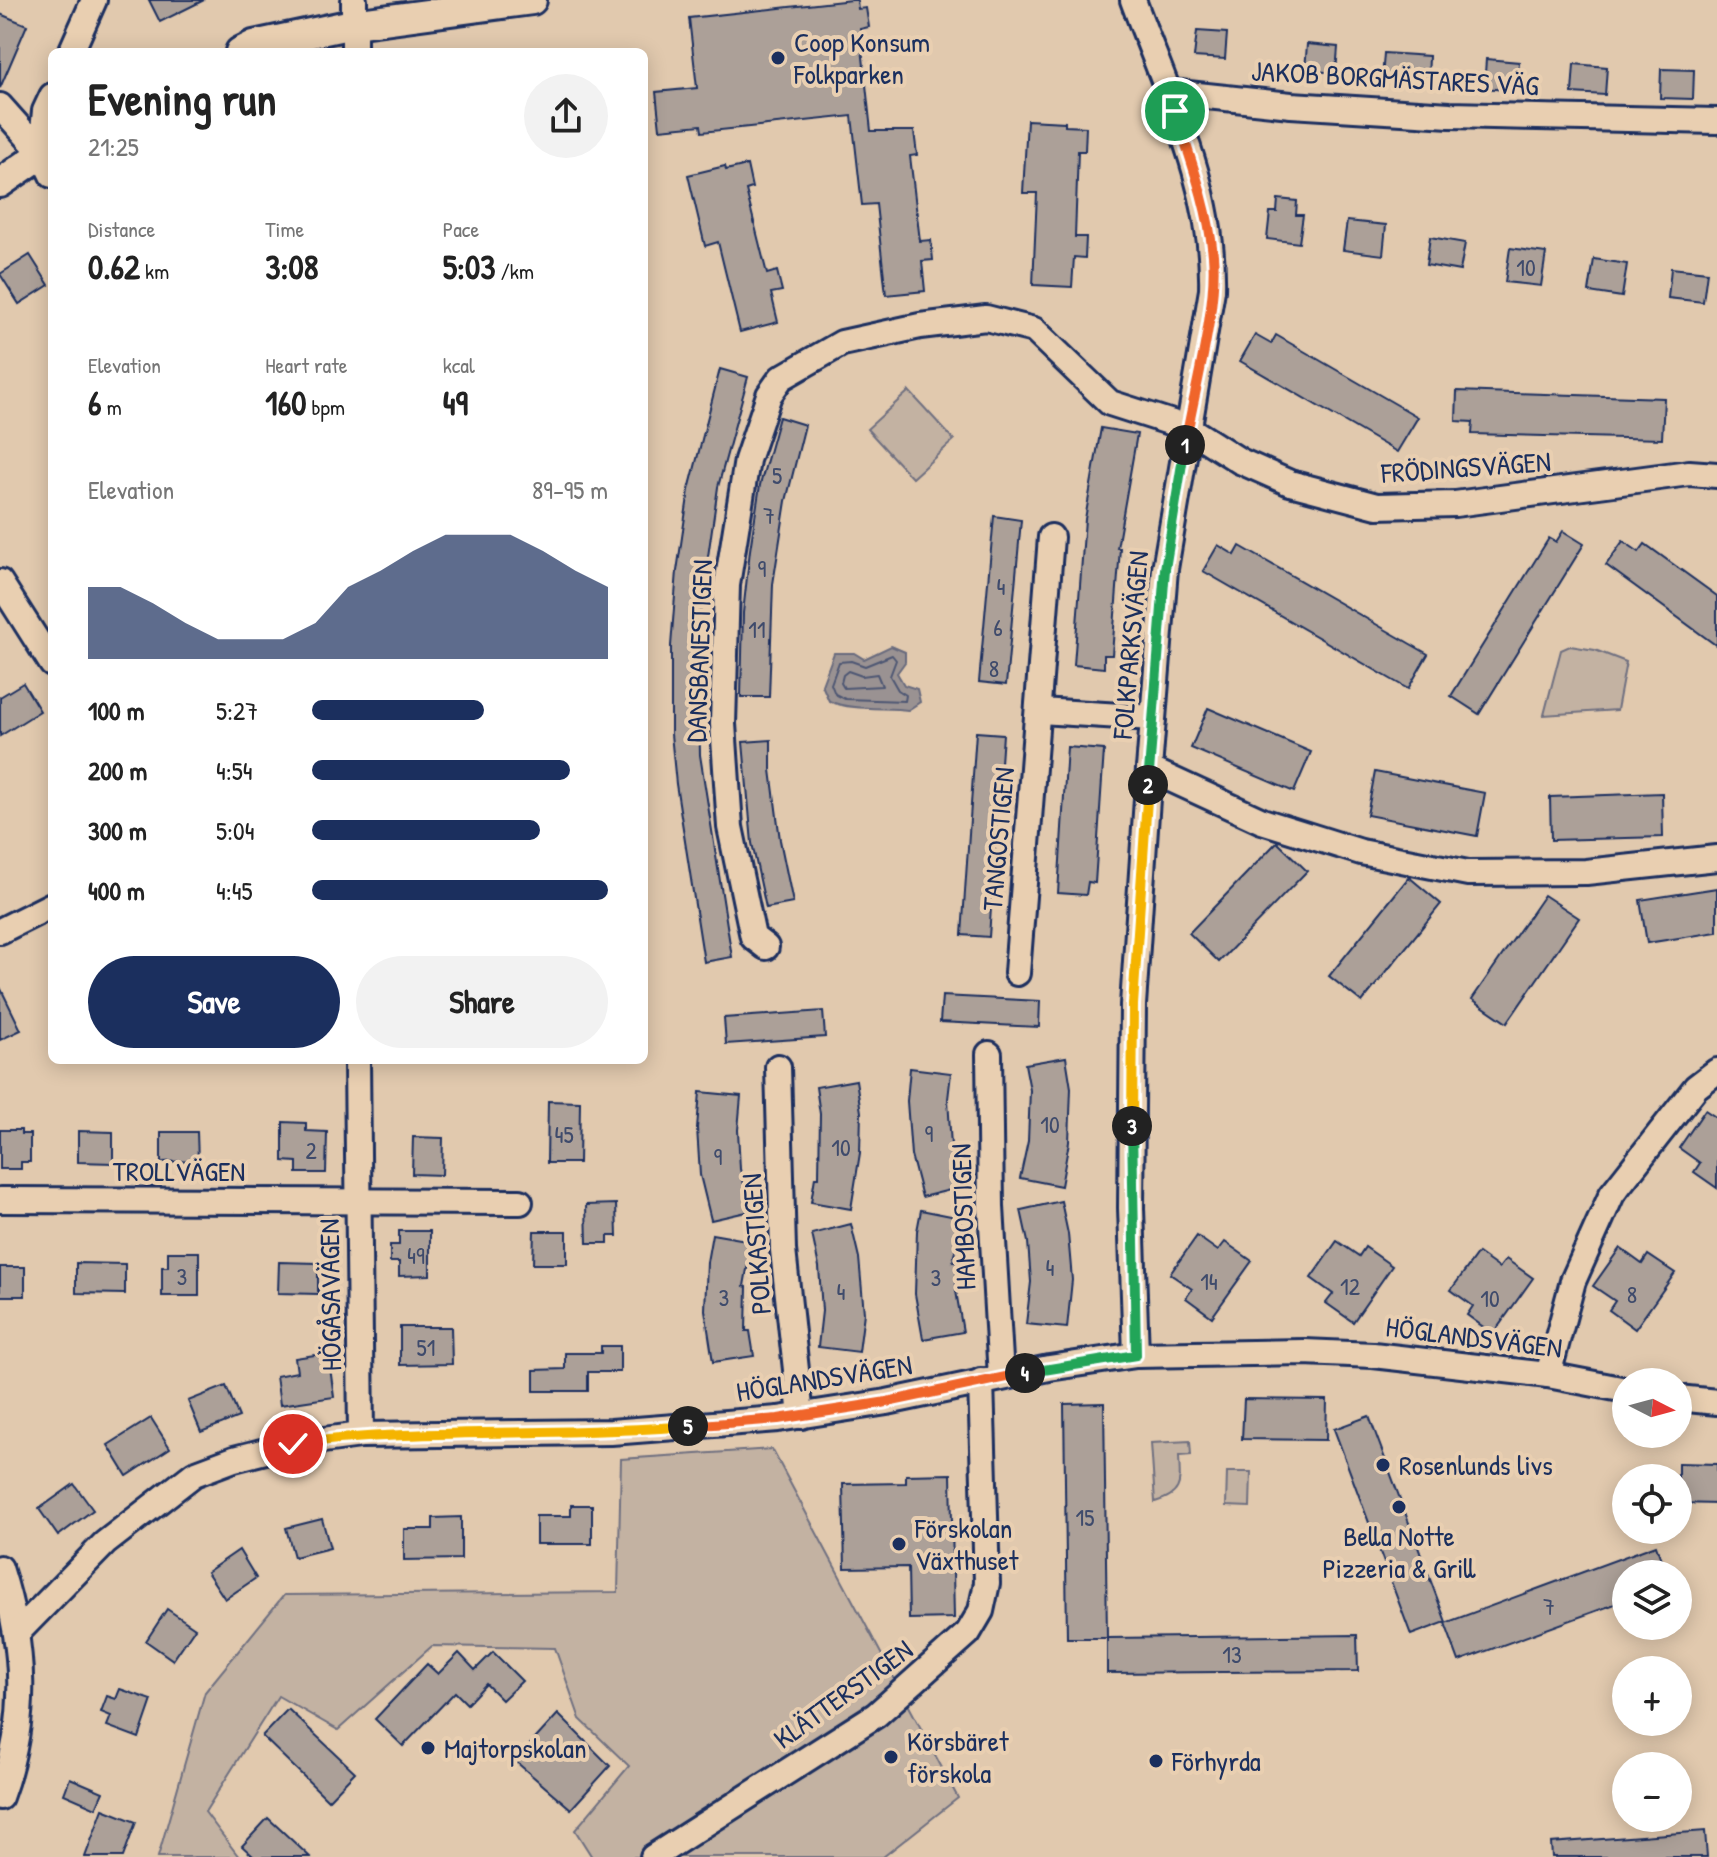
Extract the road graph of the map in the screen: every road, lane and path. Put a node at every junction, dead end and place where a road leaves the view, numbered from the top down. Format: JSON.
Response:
{"nodes":[{"id":1,"x":94,"y":0,"type":"edge"},
{"id":2,"x":532,"y":0,"type":"edge"},
{"id":3,"x":1133,"y":0,"type":"edge"},
{"id":4,"x":354,"y":12,"type":"edge"},
{"id":5,"x":73,"y":48,"type":"edge"},
{"id":6,"x":248,"y":48,"type":"edge"},
{"id":7,"x":354,"y":48,"type":"edge"},
{"id":8,"x":1169,"y":92,"type":"junction"},
{"id":9,"x":48,"y":105,"type":"edge"},
{"id":10,"x":0,"y":106,"type":"edge"},
{"id":11,"x":1717,"y":121,"type":"edge"},
{"id":12,"x":48,"y":158,"type":"edge"},
{"id":13,"x":0,"y":183,"type":"edge"},
{"id":14,"x":1188,"y":428,"type":"junction"},
{"id":15,"x":1717,"y":475,"type":"edge"},
{"id":16,"x":1051,"y":537,"type":"dead end"},
{"id":17,"x":2,"y":588,"type":"edge"},
{"id":18,"x":48,"y":658,"type":"edge"},
{"id":19,"x":1040,"y":711,"type":"junction"},
{"id":20,"x":1153,"y":718,"type":"junction"},
{"id":21,"x":1149,"y":769,"type":"junction"},
{"id":22,"x":1717,"y":858,"type":"edge"},
{"id":23,"x":48,"y":907,"type":"edge"},
{"id":24,"x":0,"y":931,"type":"edge"},
{"id":25,"x":766,"y":947,"type":"dead end"},
{"id":26,"x":1017,"y":973,"type":"dead end"},
{"id":27,"x":989,"y":1054,"type":"dead end"},
{"id":28,"x":357,"y":1064,"type":"edge"},
{"id":29,"x":778,"y":1067,"type":"dead end"},
{"id":30,"x":1717,"y":1071,"type":"edge"},
{"id":31,"x":0,"y":1200,"type":"edge"},
{"id":32,"x":359,"y":1202,"type":"junction"},
{"id":33,"x":520,"y":1202,"type":"dead end"},
{"id":34,"x":1136,"y":1355,"type":"junction"},
{"id":35,"x":1548,"y":1375,"type":"junction"},
{"id":36,"x":991,"y":1379,"type":"junction"},
{"id":37,"x":1612,"y":1387,"type":"edge"},
{"id":38,"x":1692,"y":1399,"type":"edge"},
{"id":39,"x":1717,"y":1402,"type":"edge"},
{"id":40,"x":801,"y":1416,"type":"junction"},
{"id":41,"x":361,"y":1435,"type":"junction"},
{"id":42,"x":0,"y":1568,"type":"edge"},
{"id":43,"x":18,"y":1632,"type":"junction"},
{"id":44,"x":0,"y":1797,"type":"edge"},
{"id":45,"x":653,"y":1857,"type":"edge"}],
"edges":[{"from":1,"to":5,"type":"street"},
{"from":2,"to":4,"type":"street"},
{"from":3,"to":8,"type":"street"},
{"from":4,"to":6,"type":"street"},
{"from":4,"to":7,"type":"street"},
{"from":8,"to":11,"type":"street","name":"JAKOB BORGMÄSTARES VÄG"},
{"from":8,"to":14,"type":"street","name":"FOLKPARKSVÄGEN"},
{"from":9,"to":12,"type":"street"},
{"from":10,"to":12,"type":"street"},
{"from":12,"to":13,"type":"street"},
{"from":14,"to":15,"type":"street","name":"FRÖDINGSVÄGEN"},
{"from":14,"to":20,"type":"street","name":"FOLKPARKSVÄGEN"},
{"from":14,"to":25,"type":"street","name":"DANSBANESTIGEN"},
{"from":16,"to":19,"type":"street","name":"TANGOSTIGEN"},
{"from":17,"to":18,"type":"street"},
{"from":19,"to":20,"type":"street"},
{"from":19,"to":26,"type":"street","name":"TANGOSTIGEN"},
{"from":20,"to":21,"type":"street","name":"FOLKPARKSVÄGEN"},
{"from":21,"to":22,"type":"street"},
{"from":21,"to":34,"type":"street","name":"FOLKPARKSVÄGEN"},
{"from":23,"to":24,"type":"street"},
{"from":27,"to":36,"type":"street","name":"HAMBOSTIGEN"},
{"from":28,"to":32,"type":"street","name":"HÖGÅSAVÄGEN"},
{"from":29,"to":40,"type":"street","name":"POLKASTIGEN"},
{"from":30,"to":35,"type":"street"},
{"from":31,"to":32,"type":"street","name":"TROLLVÄGEN"},
{"from":32,"to":33,"type":"street","name":"HÖGÅSAVÄGEN"},
{"from":32,"to":41,"type":"street","name":"HÖGÅSAVÄGEN"},
{"from":34,"to":35,"type":"street","name":"HÖGLANDSVÄGEN"},
{"from":34,"to":36,"type":"street","name":"HÖGLANDSVÄGEN"},
{"from":35,"to":37,"type":"street","name":"HÖGLANDSVÄGEN"},
{"from":36,"to":40,"type":"street","name":"HÖGLANDSVÄGEN"},
{"from":36,"to":45,"type":"street","name":"KLÄTTERSTIGEN"},
{"from":38,"to":39,"type":"street"},
{"from":40,"to":41,"type":"street","name":"HÖGLANDSVÄGEN"},
{"from":41,"to":43,"type":"street","name":"HÖGLANDSVÄGEN"},
{"from":42,"to":43,"type":"street"},
{"from":43,"to":44,"type":"street"}]}
